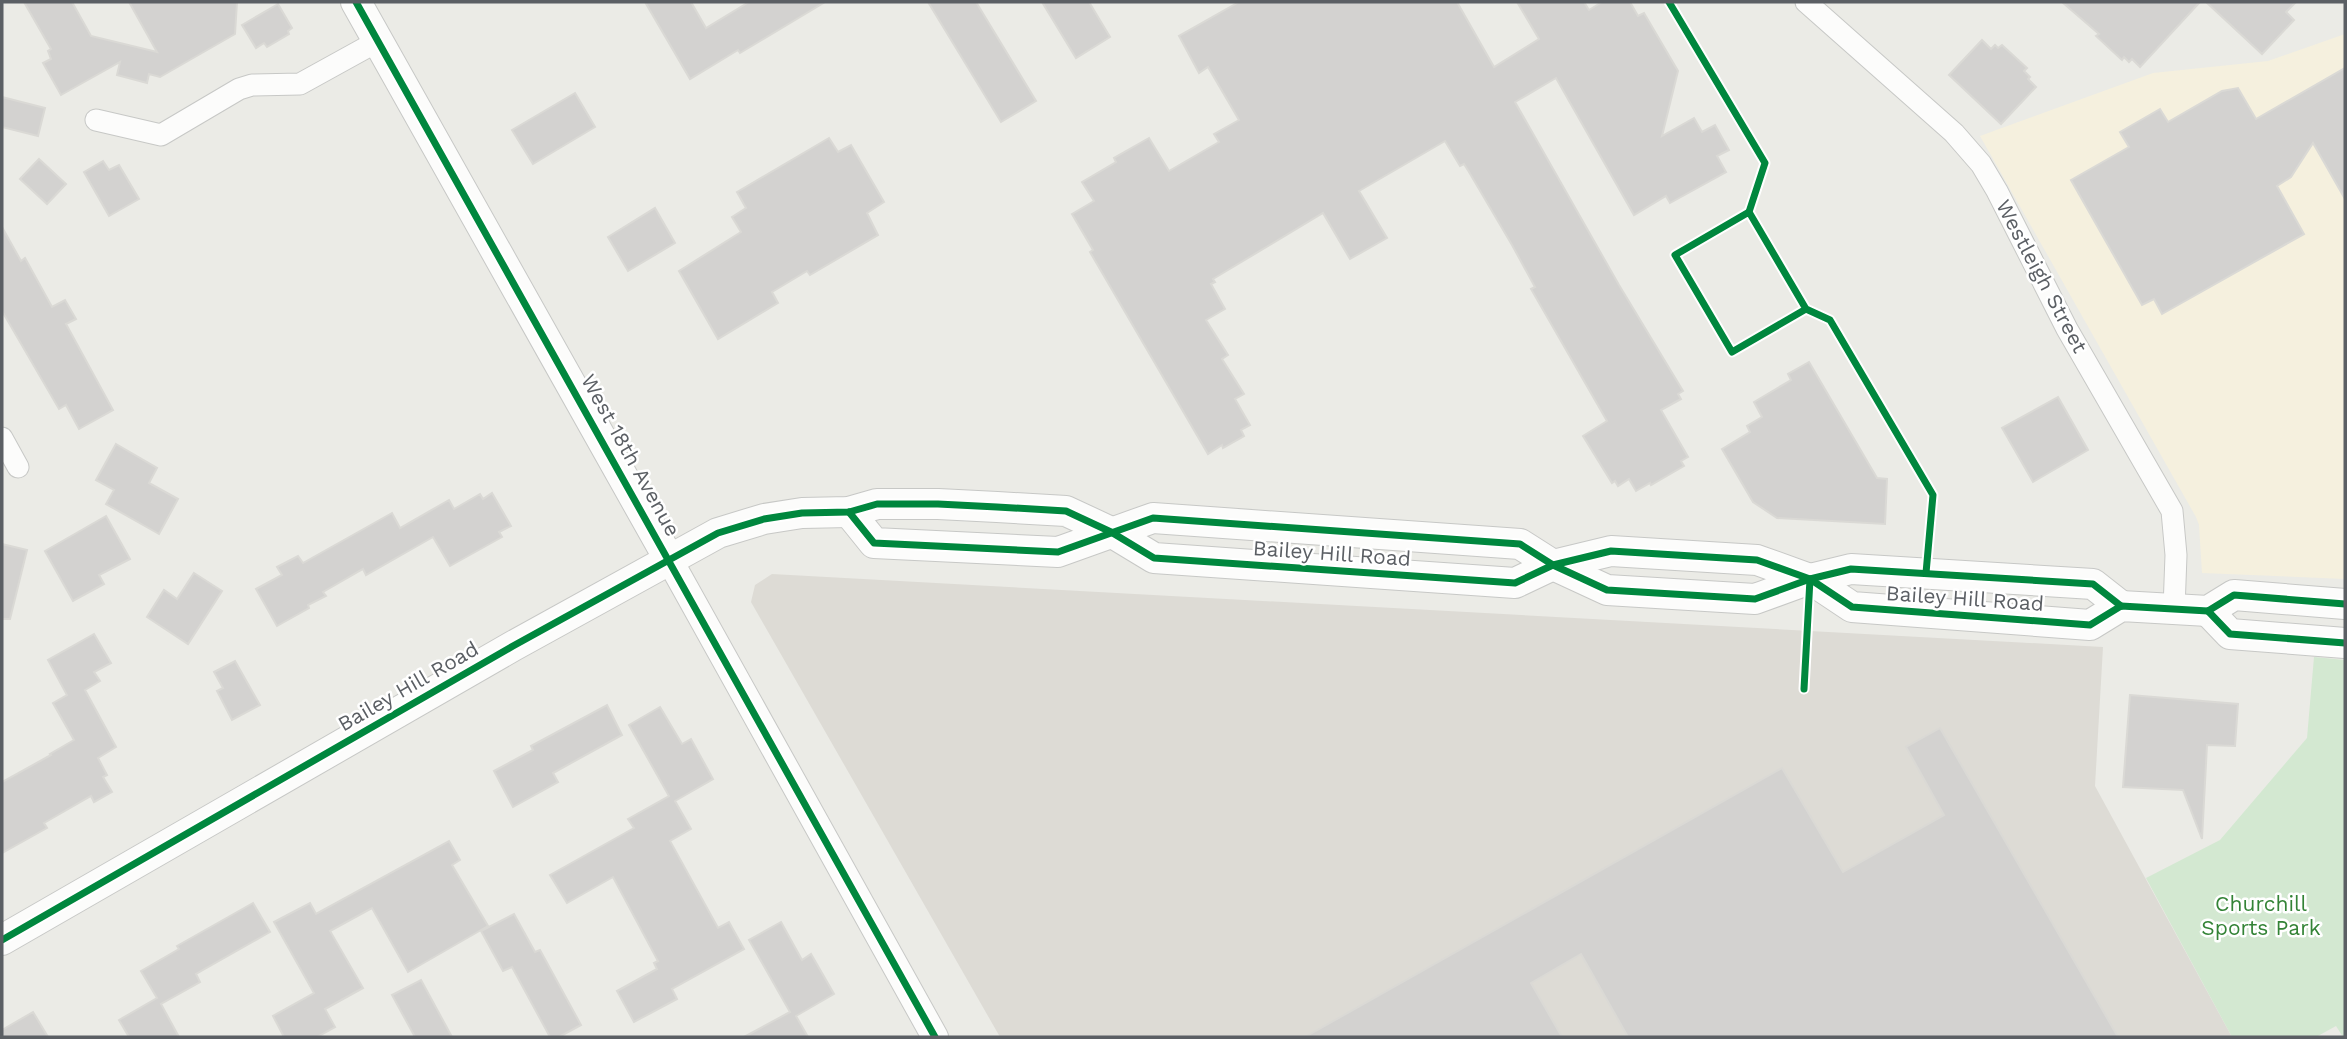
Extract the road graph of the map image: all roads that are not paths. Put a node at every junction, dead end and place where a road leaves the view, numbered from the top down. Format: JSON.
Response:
{"nodes":[{"id":1,"x":356,"y":2,"type":"edge"},
{"id":2,"x":1806,"y":2,"type":"edge"},
{"id":3,"x":378,"y":41,"type":"junction"},
{"id":4,"x":96,"y":120,"type":"dead end"},
{"id":5,"x":2,"y":439,"type":"edge"},
{"id":6,"x":18,"y":467,"type":"dead end"},
{"id":7,"x":849,"y":512,"type":"junction"},
{"id":8,"x":1111,"y":532,"type":"junction"},
{"id":9,"x":669,"y":559,"type":"junction"},
{"id":10,"x":1553,"y":565,"type":"junction"},
{"id":11,"x":1810,"y":579,"type":"junction"},
{"id":12,"x":2345,"y":604,"type":"edge"},
{"id":13,"x":2121,"y":606,"type":"junction"},
{"id":14,"x":2174,"y":609,"type":"junction"},
{"id":15,"x":2208,"y":611,"type":"junction"},
{"id":16,"x":2345,"y":643,"type":"edge"},
{"id":17,"x":2,"y":940,"type":"edge"},
{"id":18,"x":935,"y":1037,"type":"edge"}],
"edges":[{"from":1,"to":3,"type":"main road","name":"West 18th Avenue"},
{"from":2,"to":14,"type":"street","name":"Westleigh Street"},
{"from":3,"to":4,"type":"street"},
{"from":3,"to":9,"type":"main road","name":"West 18th Avenue"},
{"from":5,"to":6,"type":"street"},
{"from":7,"to":8,"type":"main road","name":"Bailey Hill Road"},
{"from":7,"to":8,"type":"main road","name":"Bailey Hill Road"},
{"from":7,"to":9,"type":"main road","name":"Bailey Hill Road"},
{"from":8,"to":10,"type":"main road","name":"Bailey Hill Road"},
{"from":8,"to":10,"type":"main road","name":"Bailey Hill Road"},
{"from":9,"to":17,"type":"main road","name":"Bailey Hill Road"},
{"from":9,"to":18,"type":"street","name":"West 18th Avenue"},
{"from":10,"to":11,"type":"main road","name":"Bailey Hill Road"},
{"from":10,"to":11,"type":"main road","name":"Bailey Hill Road"},
{"from":11,"to":13,"type":"main road","name":"Bailey Hill Road"},
{"from":11,"to":13,"type":"main road","name":"Bailey Hill Road"},
{"from":12,"to":15,"type":"main road"},
{"from":13,"to":14,"type":"main road"},
{"from":14,"to":15,"type":"main road"},
{"from":15,"to":16,"type":"main road"}]}
